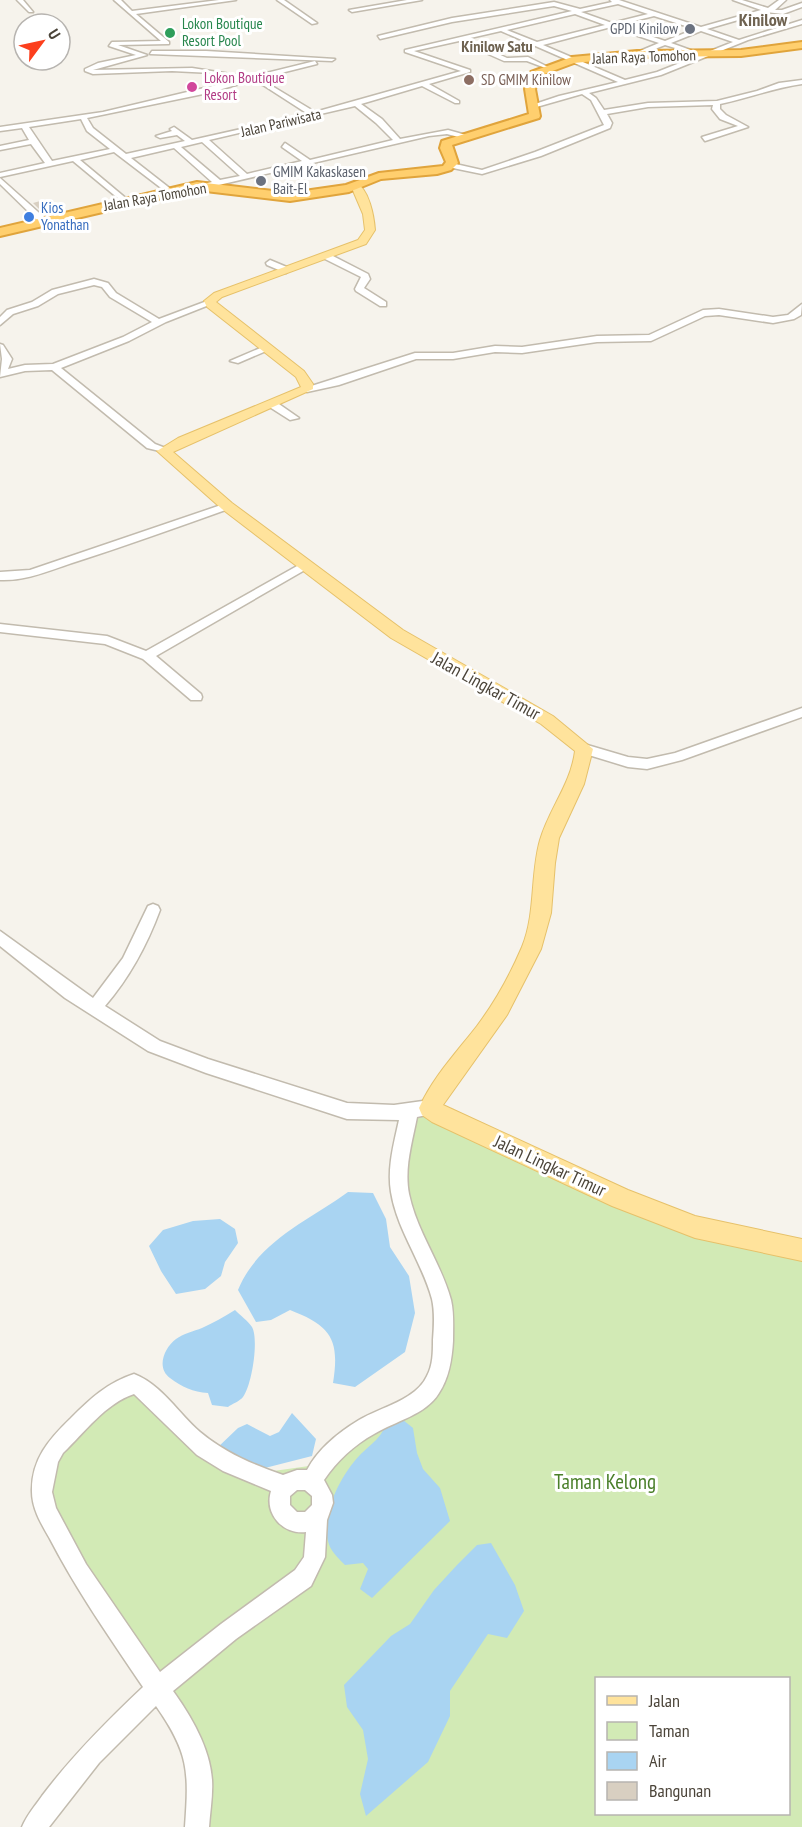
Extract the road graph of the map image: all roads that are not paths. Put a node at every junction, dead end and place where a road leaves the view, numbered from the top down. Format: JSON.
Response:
{"nodes":[{"id":1,"x":20,"y":0,"type":"edge"},
{"id":2,"x":117,"y":0,"type":"edge"},
{"id":3,"x":233,"y":0,"type":"edge"},
{"id":4,"x":280,"y":0,"type":"edge"},
{"id":5,"x":419,"y":0,"type":"edge"},
{"id":6,"x":643,"y":0,"type":"edge"},
{"id":7,"x":736,"y":0,"type":"edge"},
{"id":8,"x":783,"y":0,"type":"edge"},
{"id":9,"x":615,"y":1,"type":"edge"},
{"id":10,"x":626,"y":5,"type":"junction"},
{"id":11,"x":802,"y":5,"type":"edge"},
{"id":12,"x":352,"y":10,"type":"dead end"},
{"id":13,"x":31,"y":11,"type":"dead end"},
{"id":14,"x":767,"y":11,"type":"junction"},
{"id":15,"x":578,"y":12,"type":"junction"},
{"id":16,"x":131,"y":13,"type":"junction"},
{"id":17,"x":653,"y":14,"type":"junction"},
{"id":18,"x":480,"y":16,"type":"junction"},
{"id":19,"x":451,"y":20,"type":"junction"},
{"id":20,"x":802,"y":22,"type":"edge"},
{"id":21,"x":314,"y":23,"type":"dead end"},
{"id":22,"x":611,"y":25,"type":"junction"},
{"id":23,"x":463,"y":26,"type":"dead end"},
{"id":24,"x":513,"y":28,"type":"junction"},
{"id":25,"x":701,"y":29,"type":"junction"},
{"id":26,"x":473,"y":30,"type":"dead end"},
{"id":27,"x":502,"y":30,"type":"junction"},
{"id":28,"x":483,"y":34,"type":"junction"},
{"id":29,"x":380,"y":37,"type":"dead end"},
{"id":30,"x":460,"y":39,"type":"junction"},
{"id":31,"x":666,"y":42,"type":"junction"},
{"id":32,"x":740,"y":42,"type":"junction"},
{"id":33,"x":535,"y":45,"type":"junction"},
{"id":34,"x":802,"y":45,"type":"edge"},
{"id":35,"x":637,"y":54,"type":"junction"},
{"id":36,"x":701,"y":54,"type":"junction"},
{"id":37,"x":144,"y":55,"type":"junction"},
{"id":38,"x":572,"y":60,"type":"junction"},
{"id":39,"x":546,"y":68,"type":"junction"},
{"id":40,"x":250,"y":79,"type":"junction"},
{"id":41,"x":622,"y":81,"type":"junction"},
{"id":42,"x":802,"y":82,"type":"edge"},
{"id":43,"x":192,"y":84,"type":"dead end"},
{"id":44,"x":425,"y":85,"type":"junction"},
{"id":45,"x":410,"y":89,"type":"junction"},
{"id":46,"x":200,"y":91,"type":"junction"},
{"id":47,"x":583,"y":92,"type":"junction"},
{"id":48,"x":422,"y":96,"type":"dead end"},
{"id":49,"x":457,"y":102,"type":"dead end"},
{"id":50,"x":717,"y":103,"type":"junction"},
{"id":51,"x":357,"y":104,"type":"junction"},
{"id":52,"x":533,"y":106,"type":"junction"},
{"id":53,"x":602,"y":112,"type":"junction"},
{"id":54,"x":314,"y":115,"type":"junction"},
{"id":55,"x":83,"y":117,"type":"junction"},
{"id":56,"x":24,"y":125,"type":"junction"},
{"id":57,"x":0,"y":129,"type":"edge"},
{"id":58,"x":160,"y":136,"type":"dead end"},
{"id":59,"x":463,"y":137,"type":"junction"},
{"id":60,"x":705,"y":139,"type":"dead end"},
{"id":61,"x":204,"y":140,"type":"junction"},
{"id":62,"x":34,"y":141,"type":"junction"},
{"id":63,"x":398,"y":141,"type":"junction"},
{"id":64,"x":192,"y":143,"type":"junction"},
{"id":65,"x":285,"y":145,"type":"dead end"},
{"id":66,"x":176,"y":146,"type":"junction"},
{"id":67,"x":0,"y":148,"type":"edge"},
{"id":68,"x":114,"y":150,"type":"junction"},
{"id":69,"x":124,"y":157,"type":"junction"},
{"id":70,"x":74,"y":158,"type":"junction"},
{"id":71,"x":49,"y":162,"type":"junction"},
{"id":72,"x":308,"y":162,"type":"junction"},
{"id":73,"x":451,"y":165,"type":"junction"},
{"id":74,"x":0,"y":175,"type":"edge"},
{"id":75,"x":246,"y":177,"type":"junction"},
{"id":76,"x":0,"y":180,"type":"edge"},
{"id":77,"x":212,"y":184,"type":"junction"},
{"id":78,"x":357,"y":189,"type":"junction"},
{"id":79,"x":169,"y":192,"type":"junction"},
{"id":80,"x":125,"y":202,"type":"junction"},
{"id":81,"x":43,"y":221,"type":"junction"},
{"id":82,"x":0,"y":232,"type":"edge"},
{"id":83,"x":326,"y":256,"type":"junction"},
{"id":84,"x":270,"y":262,"type":"dead end"},
{"id":85,"x":286,"y":270,"type":"junction"},
{"id":86,"x":210,"y":303,"type":"junction"},
{"id":87,"x":383,"y":304,"type":"dead end"},
{"id":88,"x":802,"y":307,"type":"edge"},
{"id":89,"x":0,"y":322,"type":"edge"},
{"id":90,"x":158,"y":322,"type":"junction"},
{"id":91,"x":0,"y":347,"type":"edge"},
{"id":92,"x":268,"y":348,"type":"junction"},
{"id":93,"x":235,"y":361,"type":"dead end"},
{"id":94,"x":54,"y":367,"type":"junction"},
{"id":95,"x":1,"y":374,"type":"edge"},
{"id":96,"x":307,"y":389,"type":"junction"},
{"id":97,"x":272,"y":404,"type":"junction"},
{"id":98,"x":294,"y":418,"type":"dead end"},
{"id":99,"x":164,"y":451,"type":"junction"},
{"id":100,"x":227,"y":506,"type":"junction"},
{"id":101,"x":306,"y":565,"type":"junction"},
{"id":102,"x":0,"y":576,"type":"edge"},
{"id":103,"x":0,"y":628,"type":"edge"},
{"id":104,"x":147,"y":656,"type":"junction"},
{"id":105,"x":196,"y":697,"type":"dead end"},
{"id":106,"x":802,"y":712,"type":"edge"},
{"id":107,"x":584,"y":749,"type":"junction"},
{"id":108,"x":153,"y":910,"type":"dead end"},
{"id":109,"x":0,"y":936,"type":"edge"},
{"id":110,"x":94,"y":1008,"type":"junction"},
{"id":111,"x":420,"y":1110,"type":"junction"},
{"id":112,"x":802,"y":1250,"type":"edge"},
{"id":113,"x":312,"y":1482,"type":"junction"},
{"id":114,"x":286,"y":1486,"type":"junction"},
{"id":115,"x":316,"y":1516,"type":"junction"},
{"id":116,"x":157,"y":1688,"type":"junction"},
{"id":117,"x":34,"y":1827,"type":"edge"},
{"id":118,"x":197,"y":1827,"type":"edge"}],
"edges":[{"from":1,"to":13,"type":"street"},
{"from":2,"to":16,"type":"street"},
{"from":3,"to":16,"type":"street"},
{"from":4,"to":21,"type":"street"},
{"from":5,"to":12,"type":"street"},
{"from":6,"to":10,"type":"street"},
{"from":7,"to":14,"type":"street"},
{"from":8,"to":14,"type":"street"},
{"from":9,"to":10,"type":"street"},
{"from":9,"to":15,"type":"street"},
{"from":10,"to":17,"type":"street"},
{"from":11,"to":14,"type":"street"},
{"from":14,"to":25,"type":"street"},
{"from":15,"to":18,"type":"street"},
{"from":15,"to":22,"type":"street"},
{"from":15,"to":24,"type":"street"},
{"from":16,"to":37,"type":"street"},
{"from":17,"to":22,"type":"street"},
{"from":17,"to":25,"type":"street"},
{"from":18,"to":19,"type":"street"},
{"from":18,"to":24,"type":"street"},
{"from":19,"to":23,"type":"street"},
{"from":19,"to":29,"type":"street"},
{"from":20,"to":32,"type":"street"},
{"from":22,"to":31,"type":"street"},
{"from":22,"to":33,"type":"street"},
{"from":24,"to":27,"type":"street"},
{"from":25,"to":31,"type":"street"},
{"from":25,"to":32,"type":"street"},
{"from":26,"to":28,"type":"street"},
{"from":27,"to":28,"type":"street"},
{"from":27,"to":33,"type":"street"},
{"from":28,"to":30,"type":"street"},
{"from":30,"to":39,"type":"street"},
{"from":30,"to":44,"type":"street","name":"Jalan Pariwisata"},
{"from":31,"to":35,"type":"street"},
{"from":31,"to":36,"type":"street"},
{"from":32,"to":36,"type":"street"},
{"from":33,"to":38,"type":"street"},
{"from":34,"to":36,"type":"highway","name":"Jalan Raya Tomohon"},
{"from":35,"to":36,"type":"highway","name":"Jalan Raya Tomohon"},
{"from":35,"to":38,"type":"highway","name":"Jalan Raya Tomohon"},
{"from":36,"to":41,"type":"street"},
{"from":37,"to":40,"type":"street"},
{"from":37,"to":40,"type":"street"},
{"from":38,"to":39,"type":"highway","name":"Jalan Raya Tomohon"},
{"from":38,"to":41,"type":"street"},
{"from":39,"to":52,"type":"highway"},
{"from":40,"to":46,"type":"street"},
{"from":40,"to":54,"type":"street"},
{"from":41,"to":47,"type":"street"},
{"from":42,"to":50,"type":"street"},
{"from":43,"to":46,"type":"street"},
{"from":44,"to":45,"type":"street","name":"Jalan Pariwisata"},
{"from":44,"to":49,"type":"street"},
{"from":45,"to":48,"type":"street"},
{"from":45,"to":51,"type":"street","name":"Jalan Pariwisata"},
{"from":46,"to":55,"type":"street"},
{"from":47,"to":52,"type":"street"},
{"from":47,"to":53,"type":"street"},
{"from":50,"to":53,"type":"street"},
{"from":50,"to":60,"type":"street"},
{"from":51,"to":54,"type":"street","name":"Jalan Pariwisata"},
{"from":51,"to":63,"type":"street"},
{"from":52,"to":59,"type":"highway"},
{"from":53,"to":73,"type":"street"},
{"from":54,"to":61,"type":"street","name":"Jalan Pariwisata"},
{"from":55,"to":56,"type":"street"},
{"from":55,"to":68,"type":"street"},
{"from":56,"to":57,"type":"street"},
{"from":56,"to":62,"type":"street"},
{"from":58,"to":64,"type":"street"},
{"from":59,"to":63,"type":"street"},
{"from":59,"to":73,"type":"highway"},
{"from":61,"to":64,"type":"street","name":"Jalan Pariwisata"},
{"from":61,"to":75,"type":"street"},
{"from":62,"to":67,"type":"street"},
{"from":62,"to":71,"type":"street"},
{"from":63,"to":72,"type":"street"},
{"from":64,"to":66,"type":"street","name":"Jalan Pariwisata"},
{"from":65,"to":72,"type":"street"},
{"from":66,"to":69,"type":"street","name":"Jalan Pariwisata"},
{"from":66,"to":77,"type":"street"},
{"from":68,"to":69,"type":"street"},
{"from":68,"to":70,"type":"street"},
{"from":69,"to":79,"type":"street"},
{"from":70,"to":71,"type":"street"},
{"from":70,"to":80,"type":"street"},
{"from":71,"to":74,"type":"street"},
{"from":72,"to":75,"type":"street"},
{"from":73,"to":78,"type":"highway","name":"Jalan Raya Tomohon"},
{"from":75,"to":77,"type":"street"},
{"from":76,"to":81,"type":"street"},
{"from":77,"to":78,"type":"highway","name":"Jalan Raya Tomohon"},
{"from":77,"to":79,"type":"highway","name":"Jalan Raya Tomohon"},
{"from":78,"to":83,"type":"main road"},
{"from":79,"to":80,"type":"highway","name":"Jalan Raya Tomohon"},
{"from":80,"to":81,"type":"highway","name":"Jalan Raya Tomohon"},
{"from":81,"to":82,"type":"highway","name":"Jalan Raya Tomohon"},
{"from":83,"to":85,"type":"main road"},
{"from":83,"to":87,"type":"street"},
{"from":84,"to":85,"type":"street"},
{"from":85,"to":86,"type":"main road"},
{"from":86,"to":90,"type":"street"},
{"from":86,"to":92,"type":"main road"},
{"from":88,"to":96,"type":"street"},
{"from":89,"to":90,"type":"street"},
{"from":90,"to":94,"type":"street"},
{"from":91,"to":95,"type":"street"},
{"from":92,"to":93,"type":"street"},
{"from":92,"to":96,"type":"main road"},
{"from":94,"to":95,"type":"street"},
{"from":94,"to":99,"type":"street"},
{"from":96,"to":97,"type":"main road"},
{"from":97,"to":98,"type":"street"},
{"from":97,"to":99,"type":"main road"},
{"from":99,"to":100,"type":"main road","name":"Jalan Lingkar Timur"},
{"from":100,"to":101,"type":"main road","name":"Jalan Lingkar Timur"},
{"from":100,"to":102,"type":"street"},
{"from":101,"to":104,"type":"street"},
{"from":101,"to":107,"type":"main road","name":"Jalan Lingkar Timur"},
{"from":103,"to":104,"type":"street"},
{"from":104,"to":105,"type":"street"},
{"from":106,"to":107,"type":"street"},
{"from":107,"to":111,"type":"main road"},
{"from":108,"to":110,"type":"street"},
{"from":109,"to":110,"type":"street"},
{"from":110,"to":111,"type":"street"},
{"from":111,"to":112,"type":"main road","name":"Jalan Lingkar Timur"},
{"from":111,"to":113,"type":"street"},
{"from":113,"to":114,"type":"street"},
{"from":113,"to":115,"type":"street"},
{"from":114,"to":115,"type":"street"},
{"from":114,"to":116,"type":"street"},
{"from":115,"to":116,"type":"street"},
{"from":116,"to":117,"type":"street"},
{"from":116,"to":118,"type":"street"}]}
